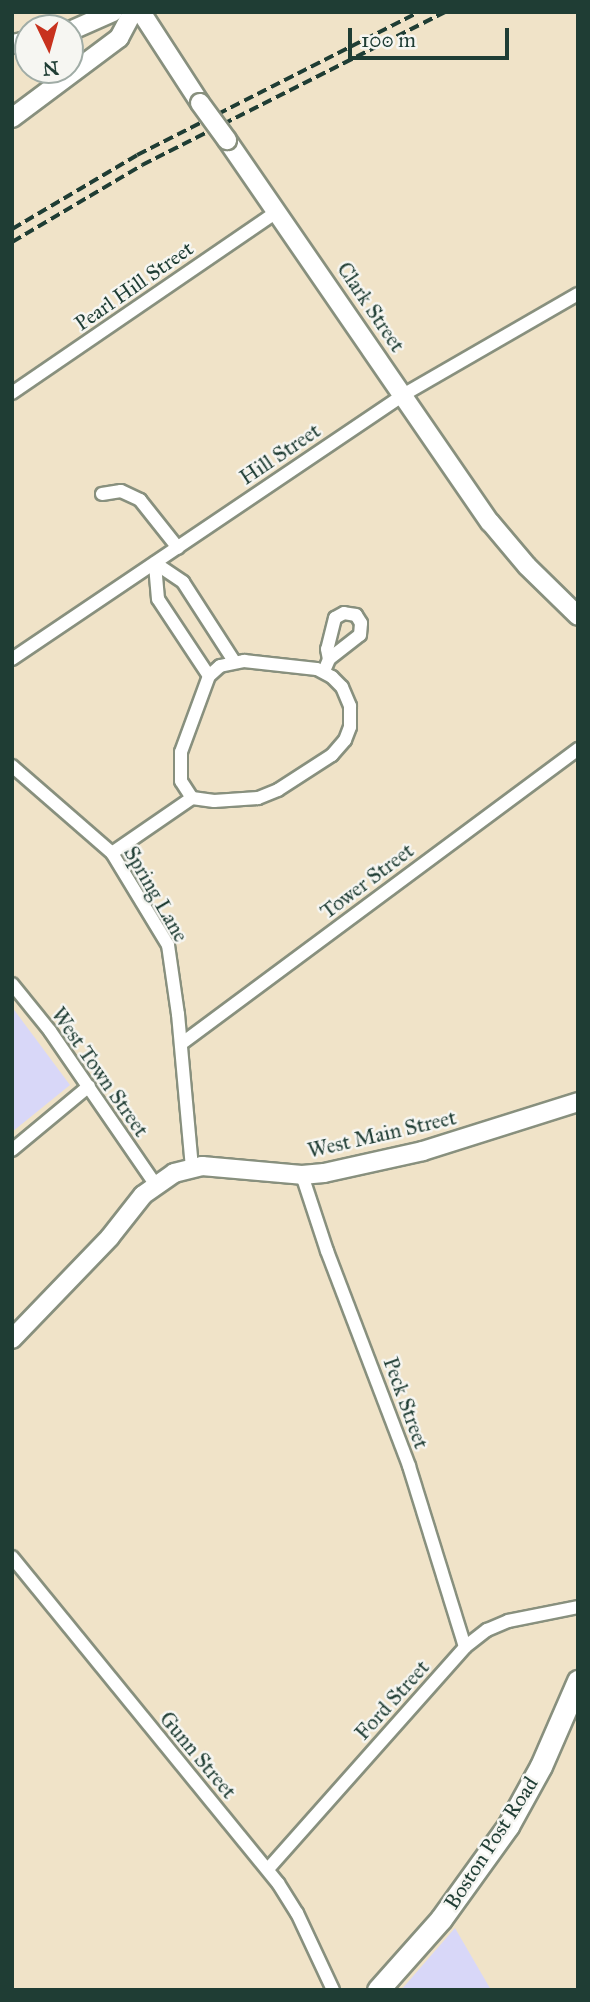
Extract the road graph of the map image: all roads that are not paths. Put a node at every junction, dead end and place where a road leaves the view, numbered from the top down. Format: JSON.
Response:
{"nodes":[{"id":1,"x":113,"y":12,"type":"edge"},
{"id":2,"x":132,"y":12,"type":"edge"},
{"id":3,"x":141,"y":12,"type":"edge"},
{"id":4,"x":84,"y":25,"type":"edge"},
{"id":5,"x":84,"y":41,"type":"edge"},
{"id":6,"x":96,"y":57,"type":"junction"},
{"id":7,"x":12,"y":118,"type":"edge"},
{"id":8,"x":278,"y":211,"type":"junction"},
{"id":9,"x":578,"y":294,"type":"edge"},
{"id":10,"x":12,"y":393,"type":"edge"},
{"id":11,"x":403,"y":395,"type":"junction"},
{"id":12,"x":102,"y":494,"type":"dead end"},
{"id":13,"x":178,"y":548,"type":"junction"},
{"id":14,"x":155,"y":563,"type":"junction"},
{"id":15,"x":578,"y":615,"type":"edge"},
{"id":16,"x":12,"y":659,"type":"edge"},
{"id":17,"x":234,"y":661,"type":"junction"},
{"id":18,"x":209,"y":676,"type":"junction"},
{"id":19,"x":578,"y":749,"type":"edge"},
{"id":20,"x":12,"y":766,"type":"edge"},
{"id":21,"x":192,"y":798,"type":"junction"},
{"id":22,"x":112,"y":853,"type":"junction"},
{"id":23,"x":12,"y":984,"type":"edge"},
{"id":24,"x":181,"y":1044,"type":"junction"},
{"id":25,"x":89,"y":1086,"type":"junction"},
{"id":26,"x":578,"y":1102,"type":"edge"},
{"id":27,"x":12,"y":1150,"type":"edge"},
{"id":28,"x":192,"y":1167,"type":"junction"},
{"id":29,"x":302,"y":1175,"type":"junction"},
{"id":30,"x":155,"y":1184,"type":"junction"},
{"id":31,"x":12,"y":1339,"type":"edge"},
{"id":32,"x":12,"y":1557,"type":"edge"},
{"id":33,"x":578,"y":1607,"type":"edge"},
{"id":34,"x":465,"y":1647,"type":"junction"},
{"id":35,"x":578,"y":1681,"type":"edge"},
{"id":36,"x":268,"y":1869,"type":"junction"},
{"id":37,"x":333,"y":1990,"type":"edge"},
{"id":38,"x":378,"y":1990,"type":"edge"}],
"edges":[{"from":1,"to":4,"type":"main road"},
{"from":2,"to":6,"type":"main road"},
{"from":3,"to":8,"type":"main road","name":"Clark Street","bridge":true},
{"from":5,"to":6,"type":"main road"},
{"from":6,"to":7,"type":"main road"},
{"from":8,"to":10,"type":"street","name":"Pearl Hill Street"},
{"from":8,"to":11,"type":"main road","name":"Clark Street"},
{"from":9,"to":11,"type":"street","name":"Hill Street"},
{"from":11,"to":13,"type":"street","name":"Hill Street"},
{"from":11,"to":15,"type":"main road","name":"Clark Street"},
{"from":12,"to":13,"type":"street"},
{"from":13,"to":14,"type":"street","name":"Hill Street"},
{"from":14,"to":16,"type":"street","name":"Hill Street"},
{"from":14,"to":17,"type":"street"},
{"from":14,"to":18,"type":"street"},
{"from":17,"to":18,"type":"street"},
{"from":17,"to":21,"type":"street"},
{"from":18,"to":21,"type":"street"},
{"from":19,"to":24,"type":"street","name":"Tower Street"},
{"from":20,"to":22,"type":"street","name":"Spring Lane"},
{"from":21,"to":22,"type":"street"},
{"from":22,"to":24,"type":"street","name":"Spring Lane"},
{"from":23,"to":25,"type":"street","name":"West Town Street"},
{"from":24,"to":28,"type":"street","name":"Spring Lane"},
{"from":25,"to":27,"type":"street"},
{"from":25,"to":30,"type":"street","name":"West Town Street"},
{"from":26,"to":29,"type":"main road","name":"West Main Street"},
{"from":28,"to":29,"type":"main road","name":"West Main Street"},
{"from":28,"to":30,"type":"main road","name":"West Main Street"},
{"from":29,"to":34,"type":"street","name":"Peck Street"},
{"from":30,"to":31,"type":"main road","name":"West Main Street"},
{"from":32,"to":36,"type":"street","name":"Gunn Street"},
{"from":33,"to":34,"type":"street","name":"Ford Street"},
{"from":34,"to":36,"type":"street","name":"Ford Street"},
{"from":35,"to":38,"type":"main road","name":"Boston Post Road"},
{"from":36,"to":37,"type":"street","name":"Gunn Street"}]}
